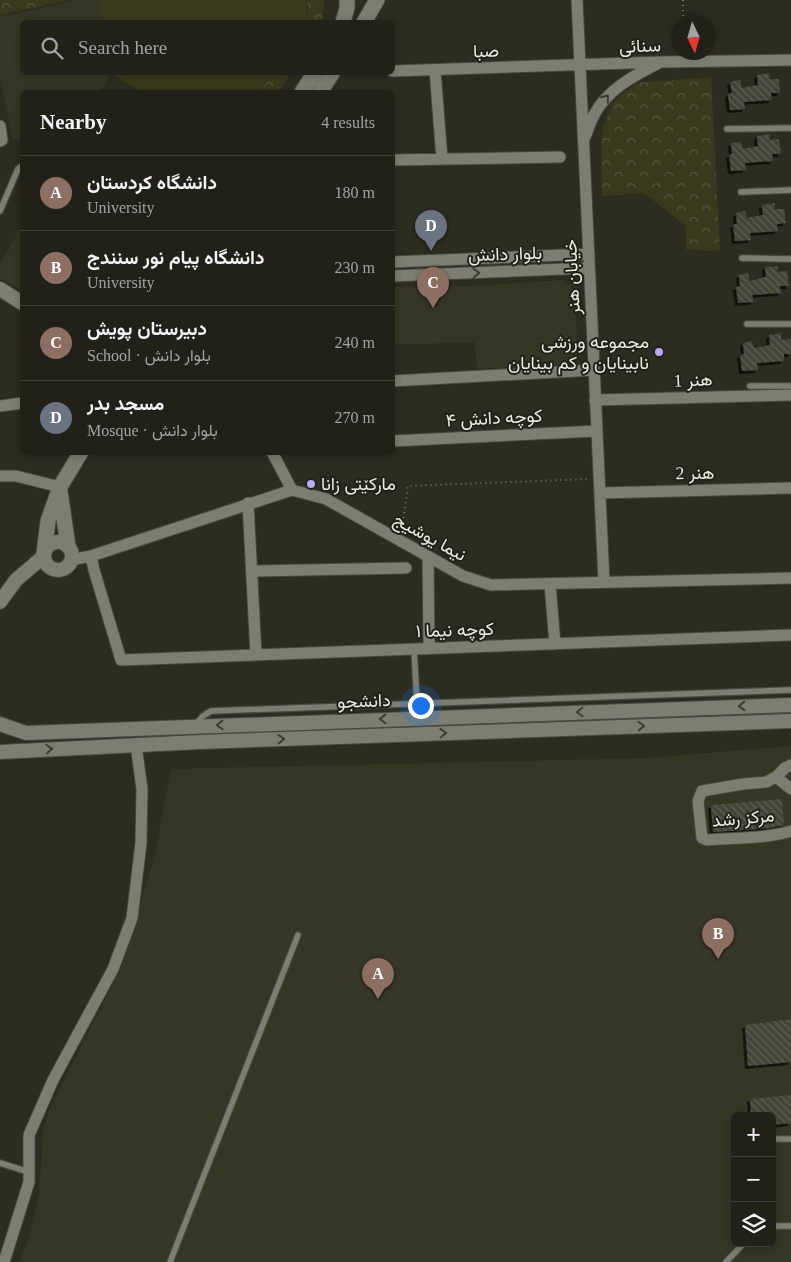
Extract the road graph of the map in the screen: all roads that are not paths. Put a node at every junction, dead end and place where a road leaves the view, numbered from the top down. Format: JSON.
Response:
{"nodes":[{"id":1,"x":347,"y":0,"type":"edge"},
{"id":2,"x":577,"y":0,"type":"edge"},
{"id":3,"x":375,"y":1,"type":"edge"},
{"id":4,"x":344,"y":20,"type":"edge"},
{"id":5,"x":365,"y":20,"type":"edge"},
{"id":6,"x":791,"y":60,"type":"edge"},
{"id":7,"x":660,"y":62,"type":"junction"},
{"id":8,"x":580,"y":66,"type":"junction"},
{"id":9,"x":435,"y":70,"type":"junction"},
{"id":10,"x":395,"y":71,"type":"edge"},
{"id":11,"x":313,"y":75,"type":"edge"},
{"id":12,"x":331,"y":75,"type":"edge"},
{"id":13,"x":303,"y":90,"type":"edge"},
{"id":14,"x":321,"y":90,"type":"edge"},
{"id":15,"x":0,"y":126,"type":"edge"},
{"id":16,"x":791,"y":128,"type":"edge"},
{"id":17,"x":727,"y":129,"type":"dead end"},
{"id":18,"x":0,"y":141,"type":"edge"},
{"id":19,"x":584,"y":141,"type":"junction"},
{"id":20,"x":560,"y":157,"type":"dead end"},
{"id":21,"x":442,"y":159,"type":"junction"},
{"id":22,"x":395,"y":160,"type":"edge"},
{"id":23,"x":20,"y":168,"type":"edge"},
{"id":24,"x":791,"y":190,"type":"edge"},
{"id":25,"x":741,"y":192,"type":"dead end"},
{"id":26,"x":0,"y":211,"type":"edge"},
{"id":27,"x":589,"y":254,"type":"junction"},
{"id":28,"x":742,"y":258,"type":"dead end"},
{"id":29,"x":791,"y":259,"type":"edge"},
{"id":30,"x":395,"y":262,"type":"edge"},
{"id":31,"x":589,"y":268,"type":"junction"},
{"id":32,"x":395,"y":276,"type":"edge"},
{"id":33,"x":0,"y":289,"type":"edge"},
{"id":34,"x":20,"y":302,"type":"edge"},
{"id":35,"x":747,"y":324,"type":"dead end"},
{"id":36,"x":791,"y":324,"type":"edge"},
{"id":37,"x":594,"y":370,"type":"junction"},
{"id":38,"x":395,"y":381,"type":"edge"},
{"id":39,"x":750,"y":386,"type":"dead end"},
{"id":40,"x":791,"y":386,"type":"edge"},
{"id":41,"x":791,"y":395,"type":"edge"},
{"id":42,"x":596,"y":400,"type":"junction"},
{"id":43,"x":20,"y":403,"type":"edge"},
{"id":44,"x":0,"y":406,"type":"edge"},
{"id":45,"x":597,"y":431,"type":"junction"},
{"id":46,"x":395,"y":441,"type":"edge"},
{"id":47,"x":82,"y":455,"type":"edge"},
{"id":48,"x":274,"y":455,"type":"edge"},
{"id":49,"x":0,"y":476,"type":"edge"},
{"id":50,"x":60,"y":487,"type":"junction"},
{"id":51,"x":791,"y":488,"type":"edge"},
{"id":52,"x":292,"y":490,"type":"junction"},
{"id":53,"x":600,"y":493,"type":"junction"},
{"id":54,"x":248,"y":503,"type":"junction"},
{"id":55,"x":70,"y":553,"type":"junction"},
{"id":56,"x":44,"y":554,"type":"junction"},
{"id":57,"x":91,"y":556,"type":"junction"},
{"id":58,"x":428,"y":556,"type":"junction"},
{"id":59,"x":406,"y":568,"type":"dead end"},
{"id":60,"x":54,"y":570,"type":"junction"},
{"id":61,"x":252,"y":571,"type":"junction"},
{"id":62,"x":791,"y":578,"type":"edge"},
{"id":63,"x":16,"y":580,"type":"junction"},
{"id":64,"x":604,"y":582,"type":"junction"},
{"id":65,"x":550,"y":584,"type":"junction"},
{"id":66,"x":0,"y":585,"type":"edge"},
{"id":67,"x":0,"y":602,"type":"edge"},
{"id":68,"x":791,"y":634,"type":"edge"},
{"id":69,"x":554,"y":644,"type":"junction"},
{"id":70,"x":430,"y":648,"type":"junction"},
{"id":71,"x":414,"y":649,"type":"junction"},
{"id":72,"x":256,"y":655,"type":"junction"},
{"id":73,"x":791,"y":690,"type":"edge"},
{"id":74,"x":417,"y":704,"type":"junction"},
{"id":75,"x":791,"y":705,"type":"edge"},
{"id":76,"x":791,"y":721,"type":"edge"},
{"id":77,"x":0,"y":724,"type":"edge"},
{"id":78,"x":194,"y":726,"type":"junction"},
{"id":79,"x":136,"y":745,"type":"junction"},
{"id":80,"x":0,"y":752,"type":"edge"},
{"id":81,"x":791,"y":766,"type":"edge"},
{"id":82,"x":776,"y":777,"type":"junction"},
{"id":83,"x":791,"y":789,"type":"edge"},
{"id":84,"x":791,"y":830,"type":"edge"},
{"id":85,"x":298,"y":935,"type":"dead end"},
{"id":86,"x":776,"y":1139,"type":"edge"},
{"id":87,"x":791,"y":1139,"type":"edge"},
{"id":88,"x":0,"y":1163,"type":"edge"},
{"id":89,"x":29,"y":1172,"type":"junction"},
{"id":90,"x":776,"y":1226,"type":"edge"},
{"id":91,"x":791,"y":1226,"type":"edge"},
{"id":92,"x":740,"y":1247,"type":"edge"},
{"id":93,"x":4,"y":1262,"type":"edge"},
{"id":94,"x":170,"y":1262,"type":"edge"},
{"id":95,"x":726,"y":1262,"type":"edge"}],
"edges":[{"from":1,"to":4,"type":"main road"},
{"from":2,"to":8,"type":"street","name":"خیابان هنر"},
{"from":3,"to":5,"type":"main road"},
{"from":6,"to":7,"type":"street","name":"سنائی"},
{"from":7,"to":8,"type":"street","name":"سنائی"},
{"from":19,"to":7,"type":"street","one_way":true},
{"from":8,"to":9,"type":"street","name":"صبا"},
{"from":8,"to":19,"type":"street","name":"خیابان هنر"},
{"from":9,"to":10,"type":"street","name":"صبا"},
{"from":9,"to":21,"type":"street"},
{"from":11,"to":13,"type":"main road"},
{"from":12,"to":14,"type":"main road"},
{"from":15,"to":18,"type":"street"},
{"from":16,"to":17,"type":"lane"},
{"from":19,"to":27,"type":"street","name":"خیابان هنر"},
{"from":20,"to":21,"type":"street"},
{"from":21,"to":22,"type":"street"},
{"from":23,"to":26,"type":"lane"},
{"from":24,"to":25,"type":"lane"},
{"from":27,"to":30,"type":"street","name":"بلوار دانش"},
{"from":27,"to":31,"type":"street","name":"خیابان هنر"},
{"from":28,"to":29,"type":"lane"},
{"from":32,"to":31,"type":"street","name":"بلوار دانش","one_way":true},
{"from":31,"to":37,"type":"street","name":"خیابان هنر"},
{"from":33,"to":34,"type":"street"},
{"from":35,"to":36,"type":"lane"},
{"from":37,"to":38,"type":"street"},
{"from":37,"to":42,"type":"street","name":"خیابان هنر"},
{"from":39,"to":40,"type":"lane"},
{"from":41,"to":42,"type":"street","name":"هنر 1"},
{"from":42,"to":45,"type":"street","name":"خیابان هنر"},
{"from":43,"to":44,"type":"street"},
{"from":45,"to":46,"type":"street","name":"کوچه دانش ۴"},
{"from":45,"to":53,"type":"street","name":"خیابان هنر"},
{"from":47,"to":50,"type":"main road"},
{"from":48,"to":52,"type":"street"},
{"from":49,"to":50,"type":"street"},
{"from":50,"to":55,"type":"main road"},
{"from":50,"to":56,"type":"main road"},
{"from":51,"to":53,"type":"street","name":"هنر 2"},
{"from":52,"to":54,"type":"street"},
{"from":52,"to":58,"type":"street","name":"نیما یوشیج"},
{"from":53,"to":64,"type":"street","name":"خیابان هنر"},
{"from":54,"to":57,"type":"street"},
{"from":54,"to":61,"type":"street"},
{"from":55,"to":56,"type":"street"},
{"from":55,"to":57,"type":"street"},
{"from":55,"to":60,"type":"street"},
{"from":56,"to":60,"type":"street"},
{"from":56,"to":63,"type":"street"},
{"from":57,"to":72,"type":"street","name":"کوچه نیما ۱"},
{"from":58,"to":65,"type":"street","name":"نیما یوشیج"},
{"from":58,"to":70,"type":"street"},
{"from":59,"to":61,"type":"street"},
{"from":60,"to":63,"type":"street"},
{"from":61,"to":72,"type":"street"},
{"from":62,"to":64,"type":"street","name":"نیما یوشیج"},
{"from":63,"to":66,"type":"street"},
{"from":63,"to":67,"type":"street"},
{"from":64,"to":65,"type":"street","name":"نیما یوشیج"},
{"from":65,"to":69,"type":"street"},
{"from":68,"to":69,"type":"street","name":"کوچه نیما ۱"},
{"from":69,"to":70,"type":"street","name":"کوچه نیما ۱"},
{"from":70,"to":71,"type":"street","name":"کوچه نیما ۱"},
{"from":71,"to":72,"type":"street","name":"کوچه نیما ۱"},
{"from":71,"to":74,"type":"lane"},
{"from":73,"to":74,"type":"lane"},
{"from":74,"to":78,"type":"lane"},
{"from":75,"to":78,"type":"street","name":"دانشجو","one_way":true},
{"from":79,"to":76,"type":"street","name":"دانشجو","one_way":true},
{"from":77,"to":78,"type":"street","name":"دانشجو"},
{"from":80,"to":79,"type":"street","name":"دانشجو","one_way":true},
{"from":79,"to":89,"type":"street"},
{"from":81,"to":82,"type":"street","name":"مرکز رشد"},
{"from":82,"to":83,"type":"street","name":"مرکز رشد"},
{"from":82,"to":84,"type":"street","name":"مرکز رشد"},
{"from":85,"to":94,"type":"lane"},
{"from":86,"to":87,"type":"lane"},
{"from":88,"to":89,"type":"lane"},
{"from":89,"to":93,"type":"street"},
{"from":90,"to":91,"type":"lane"},
{"from":92,"to":95,"type":"lane"}]}
